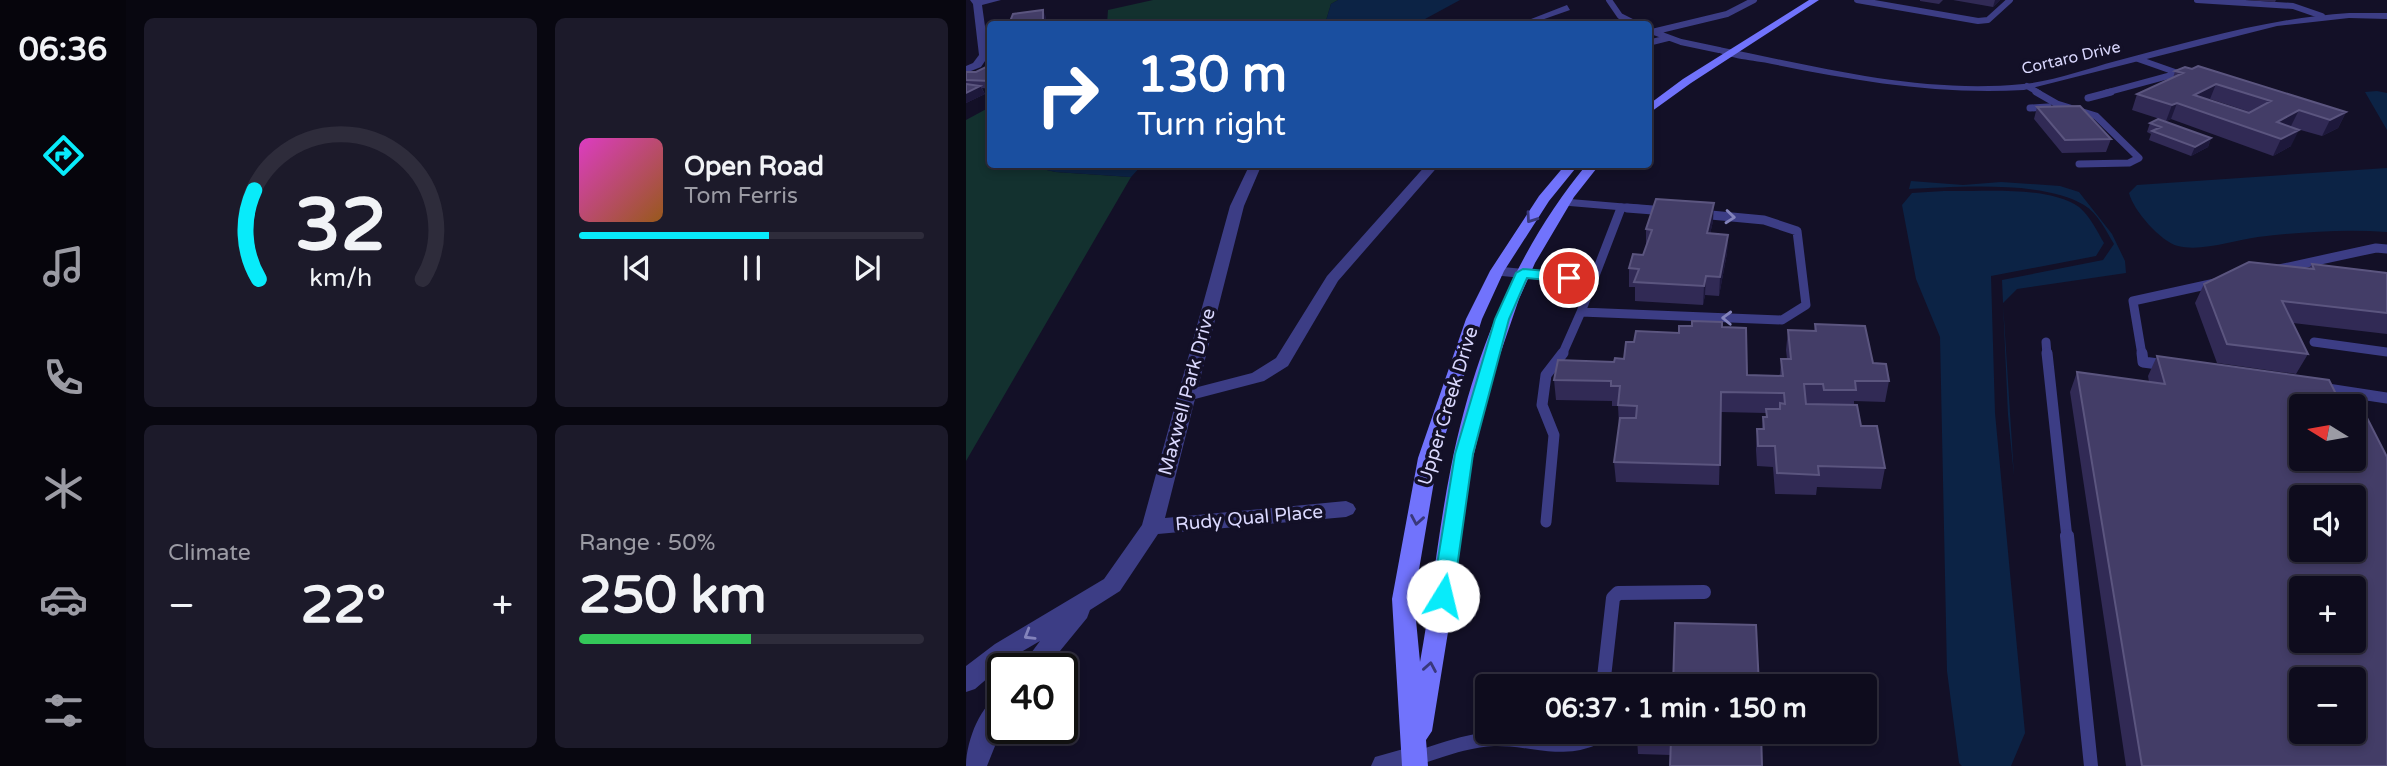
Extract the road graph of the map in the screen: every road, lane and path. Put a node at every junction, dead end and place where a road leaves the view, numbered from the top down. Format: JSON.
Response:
{"nodes":[{"id":1,"x":997,"y":0,"type":"edge"},
{"id":2,"x":1609,"y":0,"type":"edge"},
{"id":3,"x":1754,"y":0,"type":"edge"},
{"id":4,"x":1799,"y":0,"type":"edge"},
{"id":5,"x":1815,"y":0,"type":"edge"},
{"id":6,"x":1857,"y":0,"type":"edge"},
{"id":7,"x":2010,"y":0,"type":"edge"},
{"id":8,"x":2197,"y":0,"type":"edge"},
{"id":9,"x":2290,"y":0,"type":"edge"},
{"id":10,"x":976,"y":1,"type":"edge"},
{"id":11,"x":2293,"y":6,"type":"junction"},
{"id":12,"x":1567,"y":8,"type":"dead end"},
{"id":13,"x":2322,"y":16,"type":"junction"},
{"id":14,"x":2387,"y":17,"type":"edge"},
{"id":15,"x":1531,"y":21,"type":"edge"},
{"id":16,"x":1630,"y":21,"type":"edge"},
{"id":17,"x":1652,"y":31,"type":"edge"},
{"id":18,"x":1652,"y":32,"type":"edge"},
{"id":19,"x":1668,"y":38,"type":"junction"},
{"id":20,"x":1652,"y":42,"type":"edge"},
{"id":21,"x":1719,"y":50,"type":"junction"},
{"id":22,"x":1731,"y":52,"type":"junction"},
{"id":23,"x":2138,"y":59,"type":"junction"},
{"id":24,"x":966,"y":70,"type":"edge"},
{"id":25,"x":2175,"y":72,"type":"junction"},
{"id":26,"x":2194,"y":76,"type":"edge"},
{"id":27,"x":1674,"y":77,"type":"dead end"},
{"id":28,"x":2027,"y":86,"type":"junction"},
{"id":29,"x":2088,"y":98,"type":"dead end"},
{"id":30,"x":2065,"y":107,"type":"junction"},
{"id":31,"x":1652,"y":108,"type":"edge"},
{"id":32,"x":2030,"y":108,"type":"dead end"},
{"id":33,"x":2079,"y":164,"type":"dead end"},
{"id":34,"x":1254,"y":168,"type":"edge"},
{"id":35,"x":1430,"y":168,"type":"edge"},
{"id":36,"x":1570,"y":168,"type":"edge"},
{"id":37,"x":1591,"y":168,"type":"edge"},
{"id":38,"x":1564,"y":202,"type":"junction"},
{"id":39,"x":1622,"y":207,"type":"junction"},
{"id":40,"x":2387,"y":249,"type":"edge"},
{"id":41,"x":1497,"y":271,"type":"junction"},
{"id":42,"x":2268,"y":272,"type":"edge"},
{"id":43,"x":1523,"y":273,"type":"junction"},
{"id":44,"x":1592,"y":280,"type":"junction"},
{"id":45,"x":2228,"y":280,"type":"edge"},
{"id":46,"x":1581,"y":312,"type":"junction"},
{"id":47,"x":2046,"y":342,"type":"dead end"},
{"id":48,"x":2314,"y":342,"type":"dead end"},
{"id":49,"x":2386,"y":354,"type":"edge"},
{"id":50,"x":2183,"y":368,"type":"edge"},
{"id":51,"x":2306,"y":386,"type":"edge"},
{"id":52,"x":1186,"y":396,"type":"junction"},
{"id":53,"x":2387,"y":398,"type":"edge"},
{"id":54,"x":1346,"y":509,"type":"dead end"},
{"id":55,"x":1546,"y":522,"type":"dead end"},
{"id":56,"x":1152,"y":527,"type":"junction"},
{"id":57,"x":1704,"y":592,"type":"dead end"},
{"id":58,"x":1088,"y":600,"type":"junction"},
{"id":59,"x":1044,"y":653,"type":"edge"},
{"id":60,"x":1604,"y":674,"type":"edge"},
{"id":61,"x":966,"y":681,"type":"edge"},
{"id":62,"x":987,"y":734,"type":"edge"},
{"id":63,"x":1475,"y":743,"type":"edge"},
{"id":64,"x":1540,"y":744,"type":"edge"},
{"id":65,"x":1584,"y":744,"type":"edge"},
{"id":66,"x":1415,"y":762,"type":"edge"},
{"id":67,"x":974,"y":766,"type":"edge"},
{"id":68,"x":1384,"y":766,"type":"edge"},
{"id":69,"x":2091,"y":766,"type":"edge"}],
"edges":[{"from":1,"to":10,"type":"street"},
{"from":2,"to":16,"type":"lane"},
{"from":3,"to":17,"type":"lane"},
{"from":4,"to":21,"type":"street"},
{"from":5,"to":22,"type":"street"},
{"from":6,"to":7,"type":"lane"},
{"from":8,"to":11,"type":"lane"},
{"from":9,"to":11,"type":"lane"},
{"from":10,"to":24,"type":"street"},
{"from":11,"to":13,"type":"lane"},
{"from":12,"to":15,"type":"street"},
{"from":13,"to":14,"type":"street","name":"Cortaro Drive"},
{"from":13,"to":23,"type":"street","name":"Cortaro Drive"},
{"from":18,"to":19,"type":"lane"},
{"from":19,"to":20,"type":"lane"},
{"from":19,"to":21,"type":"lane"},
{"from":21,"to":22,"type":"street","name":"Cortaro Drive"},
{"from":21,"to":27,"type":"street"},
{"from":22,"to":28,"type":"street","name":"Cortaro Drive"},
{"from":22,"to":31,"type":"street"},
{"from":23,"to":25,"type":"lane"},
{"from":23,"to":28,"type":"street","name":"Cortaro Drive"},
{"from":25,"to":26,"type":"lane"},
{"from":25,"to":29,"type":"lane"},
{"from":28,"to":30,"type":"lane"},
{"from":30,"to":32,"type":"lane"},
{"from":30,"to":33,"type":"lane"},
{"from":34,"to":52,"type":"street","name":"Maxwell Park Drive"},
{"from":35,"to":52,"type":"street"},
{"from":36,"to":41,"type":"street","name":"Upper Creek Drive","one_way":true},
{"from":37,"to":38,"type":"street","name":"Upper Creek Drive"},
{"from":38,"to":39,"type":"lane"},
{"from":38,"to":43,"type":"street","name":"Upper Creek Drive"},
{"from":39,"to":44,"type":"lane"},
{"from":39,"to":46,"type":"lane","one_way":true},
{"from":40,"to":42,"type":"lane"},
{"from":41,"to":43,"type":"lane"},
{"from":41,"to":66,"type":"street","name":"Upper Creek Drive","one_way":true},
{"from":43,"to":44,"type":"lane"},
{"from":66,"to":43,"type":"street","name":"Upper Creek Drive","one_way":true},
{"from":44,"to":46,"type":"lane"},
{"from":45,"to":50,"type":"lane"},
{"from":46,"to":55,"type":"lane"},
{"from":47,"to":69,"type":"lane"},
{"from":48,"to":49,"type":"lane"},
{"from":51,"to":53,"type":"lane"},
{"from":52,"to":56,"type":"street","name":"Maxwell Park Drive"},
{"from":54,"to":56,"type":"street","name":"Rudy Qual Place"},
{"from":56,"to":58,"type":"street","name":"Maxwell Park Drive"},
{"from":57,"to":60,"type":"lane"},
{"from":58,"to":59,"type":"street","name":"Maxwell Park Drive"},
{"from":58,"to":61,"type":"street","name":"Maxwell Park Drive","one_way":true},
{"from":62,"to":67,"type":"street"},
{"from":63,"to":66,"type":"lane"},
{"from":64,"to":65,"type":"lane"},
{"from":66,"to":68,"type":"street"}]}
